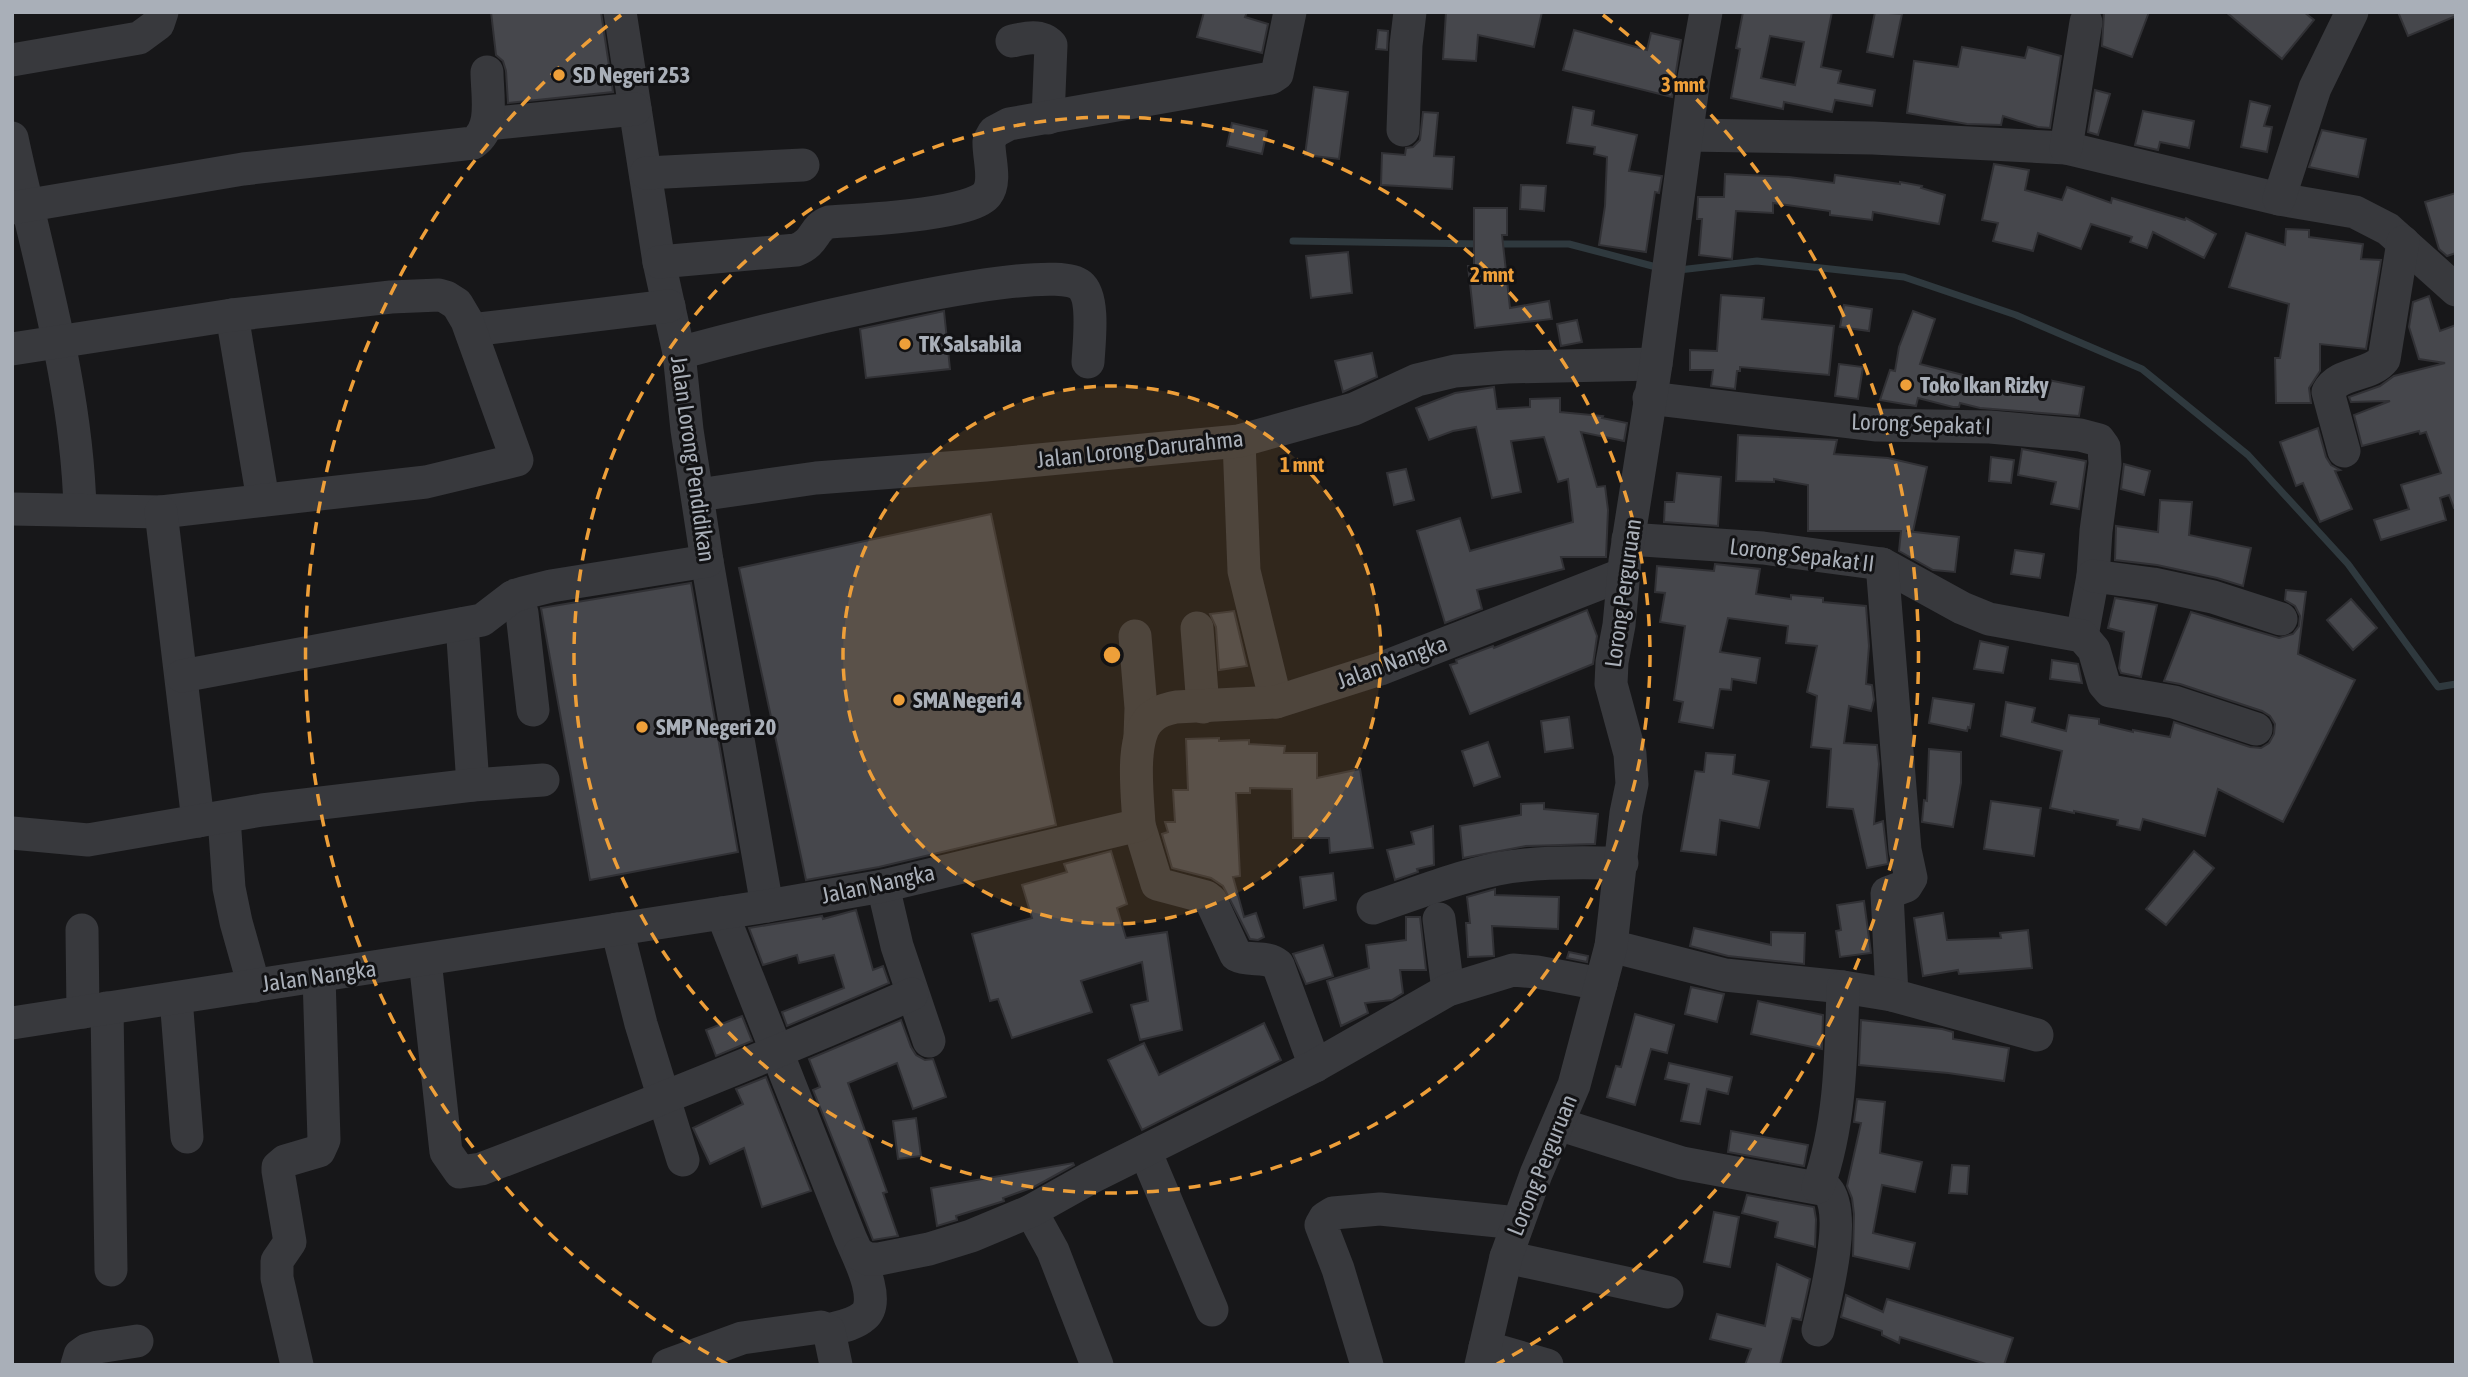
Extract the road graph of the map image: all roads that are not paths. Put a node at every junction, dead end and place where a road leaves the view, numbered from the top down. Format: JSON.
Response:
{"nodes":[{"id":1,"x":162,"y":12,"type":"edge"},
{"id":2,"x":620,"y":12,"type":"edge"},
{"id":3,"x":1290,"y":12,"type":"edge"},
{"id":4,"x":1410,"y":12,"type":"edge"},
{"id":5,"x":1706,"y":12,"type":"edge"},
{"id":6,"x":2351,"y":12,"type":"edge"},
{"id":7,"x":2086,"y":22,"type":"dead end"},
{"id":8,"x":1012,"y":41,"type":"dead end"},
{"id":9,"x":12,"y":60,"type":"edge"},
{"id":10,"x":487,"y":72,"type":"dead end"},
{"id":11,"x":635,"y":109,"type":"junction"},
{"id":12,"x":1048,"y":118,"type":"junction"},
{"id":13,"x":487,"y":124,"type":"junction"},
{"id":14,"x":1404,"y":130,"type":"dead end"},
{"id":15,"x":1687,"y":135,"type":"junction"},
{"id":16,"x":12,"y":138,"type":"edge"},
{"id":17,"x":2066,"y":148,"type":"junction"},
{"id":18,"x":803,"y":165,"type":"dead end"},
{"id":19,"x":646,"y":173,"type":"junction"},
{"id":20,"x":2279,"y":199,"type":"junction"},
{"id":21,"x":19,"y":206,"type":"edge"},
{"id":22,"x":2403,"y":242,"type":"junction"},
{"id":23,"x":659,"y":262,"type":"junction"},
{"id":24,"x":2456,"y":290,"type":"edge"},
{"id":25,"x":669,"y":306,"type":"junction"},
{"id":26,"x":232,"y":316,"type":"junction"},
{"id":27,"x":471,"y":330,"type":"junction"},
{"id":28,"x":58,"y":341,"type":"junction"},
{"id":29,"x":12,"y":349,"type":"edge"},
{"id":30,"x":679,"y":353,"type":"junction"},
{"id":31,"x":1088,"y":362,"type":"dead end"},
{"id":32,"x":1656,"y":364,"type":"junction"},
{"id":33,"x":1649,"y":398,"type":"junction"},
{"id":34,"x":1239,"y":441,"type":"junction"},
{"id":35,"x":2344,"y":451,"type":"dead end"},
{"id":36,"x":698,"y":495,"type":"junction"},
{"id":37,"x":263,"y":499,"type":"junction"},
{"id":38,"x":12,"y":509,"type":"edge"},
{"id":39,"x":80,"y":510,"type":"junction"},
{"id":40,"x":161,"y":512,"type":"junction"},
{"id":41,"x":1628,"y":539,"type":"junction"},
{"id":42,"x":707,"y":561,"type":"junction"},
{"id":43,"x":1882,"y":564,"type":"junction"},
{"id":44,"x":1624,"y":574,"type":"junction"},
{"id":45,"x":2093,"y":576,"type":"junction"},
{"id":46,"x":516,"y":595,"type":"junction"},
{"id":47,"x":2281,"y":619,"type":"dead end"},
{"id":48,"x":462,"y":624,"type":"junction"},
{"id":49,"x":1197,"y":628,"type":"dead end"},
{"id":50,"x":1135,"y":636,"type":"dead end"},
{"id":51,"x":2082,"y":636,"type":"junction"},
{"id":52,"x":182,"y":676,"type":"junction"},
{"id":53,"x":1276,"y":702,"type":"junction"},
{"id":54,"x":1203,"y":707,"type":"junction"},
{"id":55,"x":533,"y":710,"type":"dead end"},
{"id":56,"x":2256,"y":729,"type":"dead end"},
{"id":57,"x":1140,"y":736,"type":"junction"},
{"id":58,"x":543,"y":780,"type":"dead end"},
{"id":59,"x":473,"y":785,"type":"junction"},
{"id":60,"x":211,"y":820,"type":"junction"},
{"id":61,"x":1139,"y":825,"type":"junction"},
{"id":62,"x":12,"y":833,"type":"edge"},
{"id":63,"x":1622,"y":863,"type":"junction"},
{"id":64,"x":883,"y":886,"type":"junction"},
{"id":65,"x":767,"y":906,"type":"junction"},
{"id":66,"x":1373,"y":908,"type":"dead end"},
{"id":67,"x":722,"y":914,"type":"junction"},
{"id":68,"x":1439,"y":919,"type":"dead end"},
{"id":69,"x":617,"y":929,"type":"junction"},
{"id":70,"x":82,"y":930,"type":"dead end"},
{"id":71,"x":1611,"y":946,"type":"junction"},
{"id":72,"x":425,"y":960,"type":"junction"},
{"id":73,"x":320,"y":976,"type":"junction"},
{"id":74,"x":1601,"y":984,"type":"junction"},
{"id":75,"x":254,"y":986,"type":"junction"},
{"id":76,"x":1843,"y":987,"type":"junction"},
{"id":77,"x":1448,"y":990,"type":"junction"},
{"id":78,"x":912,"y":994,"type":"junction"},
{"id":79,"x":1892,"y":995,"type":"junction"},
{"id":80,"x":176,"y":998,"type":"junction"},
{"id":81,"x":95,"y":1010,"type":"junction"},
{"id":82,"x":12,"y":1023,"type":"edge"},
{"id":83,"x":2037,"y":1035,"type":"dead end"},
{"id":84,"x":929,"y":1041,"type":"dead end"},
{"id":85,"x":776,"y":1053,"type":"junction"},
{"id":86,"x":1315,"y":1066,"type":"junction"},
{"id":87,"x":664,"y":1099,"type":"junction"},
{"id":88,"x":1558,"y":1124,"type":"junction"},
{"id":89,"x":187,"y":1137,"type":"dead end"},
{"id":90,"x":1145,"y":1151,"type":"junction"},
{"id":91,"x":683,"y":1160,"type":"dead end"},
{"id":92,"x":1818,"y":1187,"type":"junction"},
{"id":93,"x":1031,"y":1211,"type":"junction"},
{"id":94,"x":1517,"y":1223,"type":"junction"},
{"id":95,"x":859,"y":1254,"type":"junction"},
{"id":96,"x":1506,"y":1257,"type":"junction"},
{"id":97,"x":111,"y":1270,"type":"dead end"},
{"id":98,"x":1667,"y":1292,"type":"dead end"},
{"id":99,"x":1212,"y":1310,"type":"dead end"},
{"id":100,"x":827,"y":1330,"type":"junction"},
{"id":101,"x":1818,"y":1330,"type":"dead end"},
{"id":102,"x":137,"y":1341,"type":"dead end"},
{"id":103,"x":1483,"y":1356,"type":"edge"},
{"id":104,"x":78,"y":1365,"type":"edge"},
{"id":105,"x":297,"y":1365,"type":"edge"},
{"id":106,"x":668,"y":1365,"type":"edge"},
{"id":107,"x":836,"y":1365,"type":"edge"},
{"id":108,"x":1097,"y":1365,"type":"edge"},
{"id":109,"x":1367,"y":1365,"type":"edge"},
{"id":110,"x":1547,"y":1365,"type":"edge"}],
"edges":[{"from":1,"to":9,"type":"street"},
{"from":2,"to":11,"type":"street","name":"Jalan Lorong Pendidikan"},
{"from":3,"to":12,"type":"street"},
{"from":4,"to":14,"type":"street"},
{"from":5,"to":15,"type":"street","name":"Lorong Perguruan"},
{"from":6,"to":20,"type":"street"},
{"from":7,"to":17,"type":"street"},
{"from":8,"to":12,"type":"street"},
{"from":10,"to":13,"type":"street"},
{"from":11,"to":13,"type":"street"},
{"from":11,"to":19,"type":"street","name":"Jalan Lorong Pendidikan"},
{"from":12,"to":23,"type":"street"},
{"from":13,"to":21,"type":"street"},
{"from":15,"to":17,"type":"street"},
{"from":15,"to":32,"type":"street","name":"Lorong Perguruan"},
{"from":16,"to":21,"type":"street"},
{"from":17,"to":20,"type":"street"},
{"from":18,"to":19,"type":"street"},
{"from":19,"to":23,"type":"street","name":"Jalan Lorong Pendidikan"},
{"from":20,"to":22,"type":"street"},
{"from":21,"to":28,"type":"street"},
{"from":22,"to":24,"type":"street"},
{"from":22,"to":35,"type":"street"},
{"from":23,"to":25,"type":"street","name":"Jalan Lorong Pendidikan"},
{"from":25,"to":27,"type":"street"},
{"from":25,"to":30,"type":"street","name":"Jalan Lorong Pendidikan"},
{"from":26,"to":27,"type":"street"},
{"from":26,"to":28,"type":"street"},
{"from":26,"to":37,"type":"street"},
{"from":27,"to":37,"type":"street"},
{"from":28,"to":29,"type":"street"},
{"from":28,"to":39,"type":"street"},
{"from":30,"to":31,"type":"street"},
{"from":30,"to":36,"type":"street","name":"Jalan Lorong Pendidikan"},
{"from":32,"to":33,"type":"street","name":"Lorong Perguruan"},
{"from":32,"to":34,"type":"street","name":"Jalan Lorong Darurahma"},
{"from":33,"to":41,"type":"street","name":"Lorong Perguruan"},
{"from":33,"to":45,"type":"street","name":"Lorong Sepakat I"},
{"from":34,"to":36,"type":"street","name":"Jalan Lorong Darurahma"},
{"from":34,"to":53,"type":"street"},
{"from":36,"to":42,"type":"street","name":"Jalan Lorong Pendidikan"},
{"from":37,"to":40,"type":"street"},
{"from":38,"to":39,"type":"street"},
{"from":39,"to":40,"type":"street"},
{"from":40,"to":52,"type":"street"},
{"from":41,"to":43,"type":"street","name":"Lorong Sepakat II"},
{"from":41,"to":44,"type":"street","name":"Lorong Perguruan"},
{"from":42,"to":46,"type":"street"},
{"from":42,"to":65,"type":"street","name":"Jalan Lorong Pendidikan"},
{"from":43,"to":51,"type":"street","name":"Lorong Sepakat II"},
{"from":43,"to":79,"type":"street"},
{"from":44,"to":53,"type":"street","name":"Jalan Nangka"},
{"from":44,"to":63,"type":"street","name":"Lorong Perguruan"},
{"from":45,"to":47,"type":"street"},
{"from":45,"to":51,"type":"street"},
{"from":46,"to":48,"type":"street"},
{"from":46,"to":55,"type":"street"},
{"from":48,"to":52,"type":"street"},
{"from":48,"to":59,"type":"street"},
{"from":49,"to":54,"type":"street"},
{"from":50,"to":57,"type":"street"},
{"from":51,"to":56,"type":"street"},
{"from":52,"to":60,"type":"street"},
{"from":53,"to":54,"type":"street","name":"Jalan Nangka"},
{"from":54,"to":57,"type":"street","name":"Jalan Nangka"},
{"from":57,"to":61,"type":"street"},
{"from":58,"to":59,"type":"street"},
{"from":59,"to":60,"type":"street"},
{"from":60,"to":62,"type":"street"},
{"from":60,"to":75,"type":"street"},
{"from":61,"to":64,"type":"street","name":"Jalan Nangka"},
{"from":61,"to":86,"type":"street"},
{"from":63,"to":66,"type":"street"},
{"from":63,"to":71,"type":"street","name":"Lorong Perguruan"},
{"from":64,"to":65,"type":"street","name":"Jalan Nangka"},
{"from":64,"to":78,"type":"street"},
{"from":65,"to":67,"type":"street","name":"Jalan Nangka"},
{"from":67,"to":69,"type":"street","name":"Jalan Nangka"},
{"from":67,"to":85,"type":"street"},
{"from":68,"to":77,"type":"street"},
{"from":69,"to":72,"type":"street","name":"Jalan Nangka"},
{"from":69,"to":87,"type":"street"},
{"from":70,"to":81,"type":"street"},
{"from":71,"to":74,"type":"street","name":"Lorong Perguruan"},
{"from":71,"to":76,"type":"street"},
{"from":72,"to":73,"type":"street","name":"Jalan Nangka"},
{"from":72,"to":87,"type":"street"},
{"from":73,"to":75,"type":"street","name":"Jalan Nangka"},
{"from":73,"to":105,"type":"street"},
{"from":74,"to":77,"type":"street"},
{"from":74,"to":88,"type":"street","name":"Lorong Perguruan"},
{"from":75,"to":80,"type":"street","name":"Jalan Nangka"},
{"from":76,"to":79,"type":"street"},
{"from":76,"to":92,"type":"street"},
{"from":77,"to":86,"type":"street"},
{"from":78,"to":84,"type":"street"},
{"from":78,"to":85,"type":"street"},
{"from":79,"to":83,"type":"street"},
{"from":80,"to":81,"type":"street","name":"Jalan Nangka"},
{"from":80,"to":89,"type":"street"},
{"from":81,"to":82,"type":"street","name":"Jalan Nangka"},
{"from":81,"to":97,"type":"street"},
{"from":85,"to":87,"type":"street"},
{"from":85,"to":95,"type":"street"},
{"from":86,"to":90,"type":"street"},
{"from":87,"to":91,"type":"street"},
{"from":88,"to":92,"type":"street"},
{"from":88,"to":94,"type":"street","name":"Lorong Perguruan"},
{"from":90,"to":93,"type":"street"},
{"from":90,"to":99,"type":"street"},
{"from":92,"to":101,"type":"street"},
{"from":93,"to":95,"type":"street"},
{"from":93,"to":108,"type":"street"},
{"from":94,"to":96,"type":"street","name":"Lorong Perguruan"},
{"from":94,"to":109,"type":"street"},
{"from":95,"to":100,"type":"street"},
{"from":96,"to":98,"type":"street"},
{"from":96,"to":103,"type":"street","name":"Lorong Perguruan"},
{"from":100,"to":106,"type":"street"},
{"from":100,"to":107,"type":"street"},
{"from":102,"to":104,"type":"street"},
{"from":103,"to":110,"type":"street"}]}
